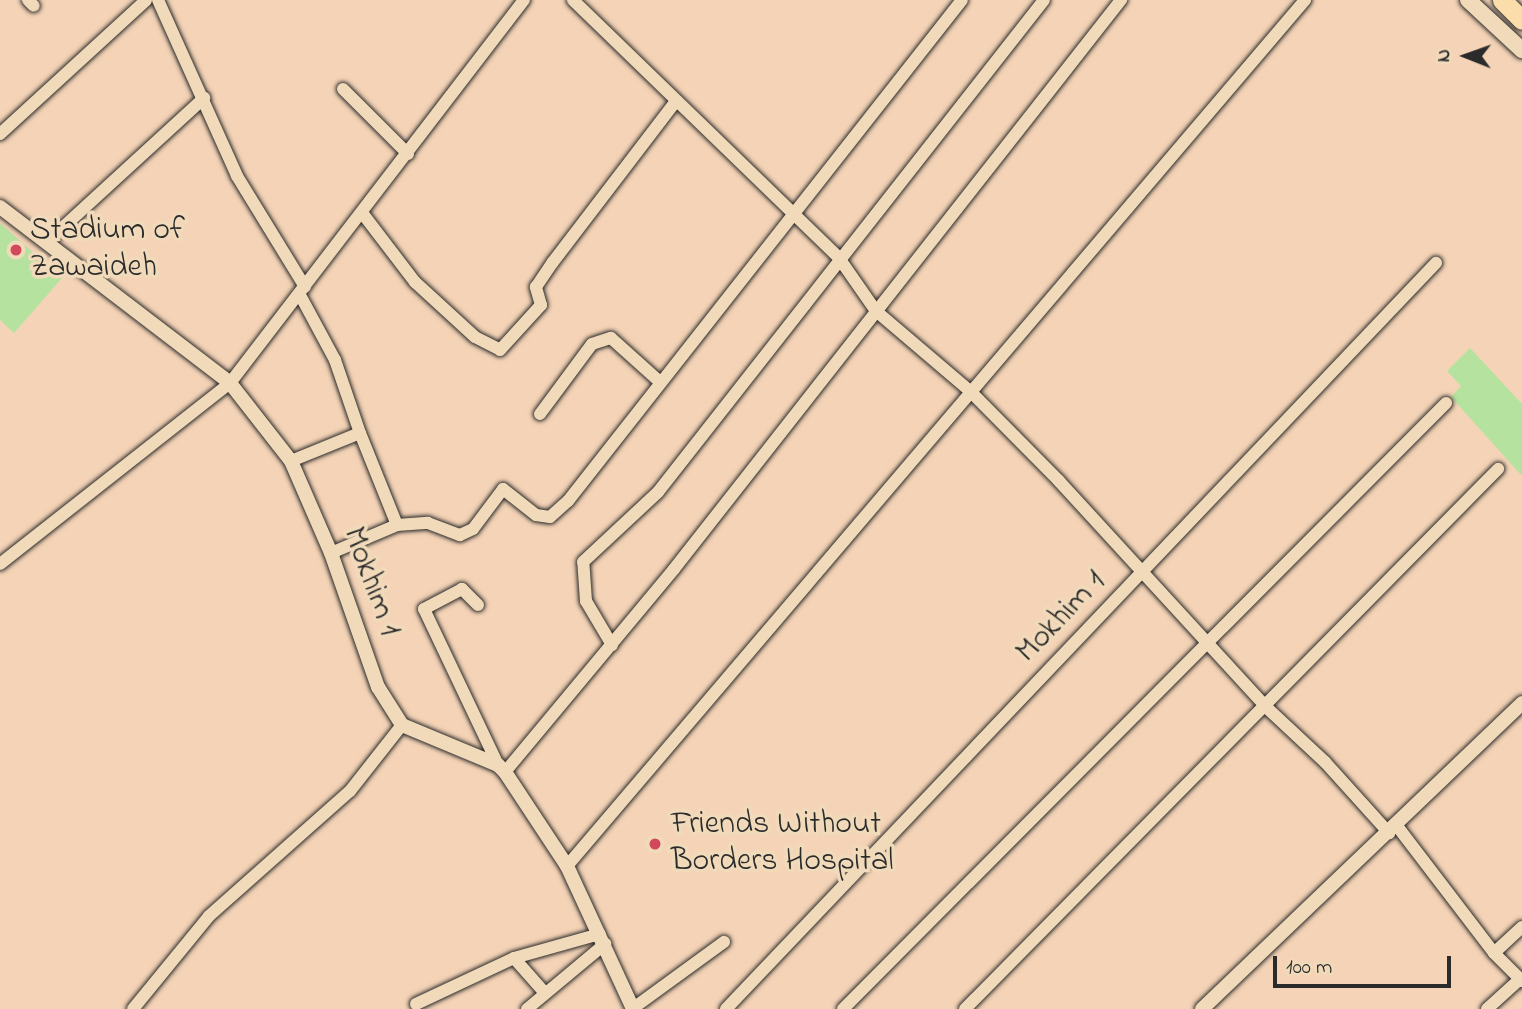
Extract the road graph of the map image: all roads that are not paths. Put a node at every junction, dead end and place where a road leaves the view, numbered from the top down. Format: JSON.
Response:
{"nodes":[{"id":1,"x":146,"y":0,"type":"edge"},
{"id":2,"x":158,"y":0,"type":"edge"},
{"id":3,"x":524,"y":0,"type":"edge"},
{"id":4,"x":573,"y":0,"type":"edge"},
{"id":5,"x":962,"y":0,"type":"edge"},
{"id":6,"x":1044,"y":0,"type":"edge"},
{"id":7,"x":1121,"y":0,"type":"edge"},
{"id":8,"x":1305,"y":0,"type":"edge"},
{"id":9,"x":1468,"y":0,"type":"edge"},
{"id":10,"x":1502,"y":0,"type":"edge"},
{"id":11,"x":1522,"y":20,"type":"edge"},
{"id":12,"x":1522,"y":50,"type":"edge"},
{"id":13,"x":343,"y":89,"type":"dead end"},
{"id":14,"x":204,"y":98,"type":"junction"},
{"id":15,"x":676,"y":101,"type":"junction"},
{"id":16,"x":0,"y":134,"type":"edge"},
{"id":17,"x":408,"y":154,"type":"junction"},
{"id":18,"x":0,"y":207,"type":"edge"},
{"id":19,"x":363,"y":214,"type":"junction"},
{"id":20,"x":792,"y":214,"type":"junction"},
{"id":21,"x":48,"y":241,"type":"junction"},
{"id":22,"x":839,"y":258,"type":"junction"},
{"id":23,"x":1436,"y":263,"type":"dead end"},
{"id":24,"x":302,"y":291,"type":"junction"},
{"id":25,"x":876,"y":311,"type":"junction"},
{"id":26,"x":659,"y":381,"type":"junction"},
{"id":27,"x":230,"y":383,"type":"junction"},
{"id":28,"x":970,"y":391,"type":"junction"},
{"id":29,"x":1446,"y":403,"type":"dead end"},
{"id":30,"x":540,"y":414,"type":"dead end"},
{"id":31,"x":360,"y":433,"type":"junction"},
{"id":32,"x":291,"y":461,"type":"junction"},
{"id":33,"x":1498,"y":469,"type":"dead end"},
{"id":34,"x":397,"y":525,"type":"junction"},
{"id":35,"x":331,"y":553,"type":"junction"},
{"id":36,"x":0,"y":564,"type":"edge"},
{"id":37,"x":1145,"y":572,"type":"junction"},
{"id":38,"x":478,"y":605,"type":"dead end"},
{"id":39,"x":1209,"y":641,"type":"junction"},
{"id":40,"x":612,"y":645,"type":"junction"},
{"id":41,"x":1522,"y":703,"type":"edge"},
{"id":42,"x":1266,"y":707,"type":"junction"},
{"id":43,"x":402,"y":725,"type":"junction"},
{"id":44,"x":501,"y":769,"type":"junction"},
{"id":45,"x":1393,"y":830,"type":"junction"},
{"id":46,"x":567,"y":866,"type":"junction"},
{"id":47,"x":1522,"y":927,"type":"edge"},
{"id":48,"x":602,"y":939,"type":"junction"},
{"id":49,"x":724,"y":942,"type":"dead end"},
{"id":50,"x":1494,"y":953,"type":"junction"},
{"id":51,"x":514,"y":958,"type":"junction"},
{"id":52,"x":1521,"y":980,"type":"edge"},
{"id":53,"x":545,"y":993,"type":"junction"},
{"id":54,"x":416,"y":1004,"type":"dead end"},
{"id":55,"x":133,"y":1009,"type":"edge"},
{"id":56,"x":527,"y":1009,"type":"edge"},
{"id":57,"x":633,"y":1009,"type":"edge"},
{"id":58,"x":726,"y":1009,"type":"edge"},
{"id":59,"x":843,"y":1009,"type":"edge"},
{"id":60,"x":965,"y":1009,"type":"edge"},
{"id":61,"x":1202,"y":1009,"type":"edge"},
{"id":62,"x":1487,"y":1009,"type":"edge"}],
"edges":[{"from":1,"to":16,"type":"street"},
{"from":2,"to":14,"type":"street"},
{"from":3,"to":17,"type":"street"},
{"from":4,"to":15,"type":"street"},
{"from":5,"to":20,"type":"street"},
{"from":6,"to":22,"type":"street"},
{"from":7,"to":25,"type":"street"},
{"from":8,"to":28,"type":"street"},
{"from":9,"to":12,"type":"main road"},
{"from":10,"to":11,"type":"highway"},
{"from":13,"to":17,"type":"street"},
{"from":14,"to":21,"type":"street"},
{"from":14,"to":24,"type":"street"},
{"from":15,"to":19,"type":"street"},
{"from":15,"to":20,"type":"street"},
{"from":17,"to":19,"type":"street"},
{"from":18,"to":21,"type":"street","name":"Mokhim 1"},
{"from":19,"to":24,"type":"street"},
{"from":20,"to":22,"type":"street"},
{"from":20,"to":26,"type":"street"},
{"from":21,"to":27,"type":"street","name":"Mokhim 1"},
{"from":22,"to":25,"type":"street"},
{"from":22,"to":40,"type":"street"},
{"from":23,"to":37,"type":"street","name":"Mokhim 1"},
{"from":24,"to":27,"type":"street"},
{"from":24,"to":31,"type":"street"},
{"from":25,"to":28,"type":"street"},
{"from":25,"to":40,"type":"street"},
{"from":26,"to":30,"type":"street"},
{"from":26,"to":34,"type":"street"},
{"from":27,"to":32,"type":"street","name":"Mokhim 1"},
{"from":27,"to":36,"type":"street"},
{"from":28,"to":37,"type":"street"},
{"from":28,"to":46,"type":"street"},
{"from":29,"to":39,"type":"street"},
{"from":31,"to":32,"type":"street"},
{"from":31,"to":34,"type":"street"},
{"from":32,"to":35,"type":"street","name":"Mokhim 1"},
{"from":33,"to":42,"type":"street"},
{"from":34,"to":35,"type":"street"},
{"from":35,"to":43,"type":"street","name":"Mokhim 1"},
{"from":37,"to":39,"type":"street"},
{"from":37,"to":58,"type":"street","name":"Mokhim 1"},
{"from":38,"to":44,"type":"street"},
{"from":39,"to":42,"type":"street"},
{"from":39,"to":59,"type":"street"},
{"from":40,"to":44,"type":"street"},
{"from":41,"to":45,"type":"street"},
{"from":42,"to":45,"type":"street"},
{"from":42,"to":60,"type":"street"},
{"from":43,"to":44,"type":"street"},
{"from":43,"to":55,"type":"street"},
{"from":44,"to":46,"type":"street"},
{"from":45,"to":50,"type":"street"},
{"from":45,"to":61,"type":"street"},
{"from":46,"to":48,"type":"street"},
{"from":47,"to":50,"type":"street"},
{"from":48,"to":51,"type":"street"},
{"from":48,"to":53,"type":"street"},
{"from":48,"to":57,"type":"street"},
{"from":49,"to":57,"type":"street"},
{"from":50,"to":52,"type":"street"},
{"from":51,"to":53,"type":"street"},
{"from":51,"to":54,"type":"street"},
{"from":52,"to":62,"type":"street"},
{"from":53,"to":56,"type":"street"}]}
